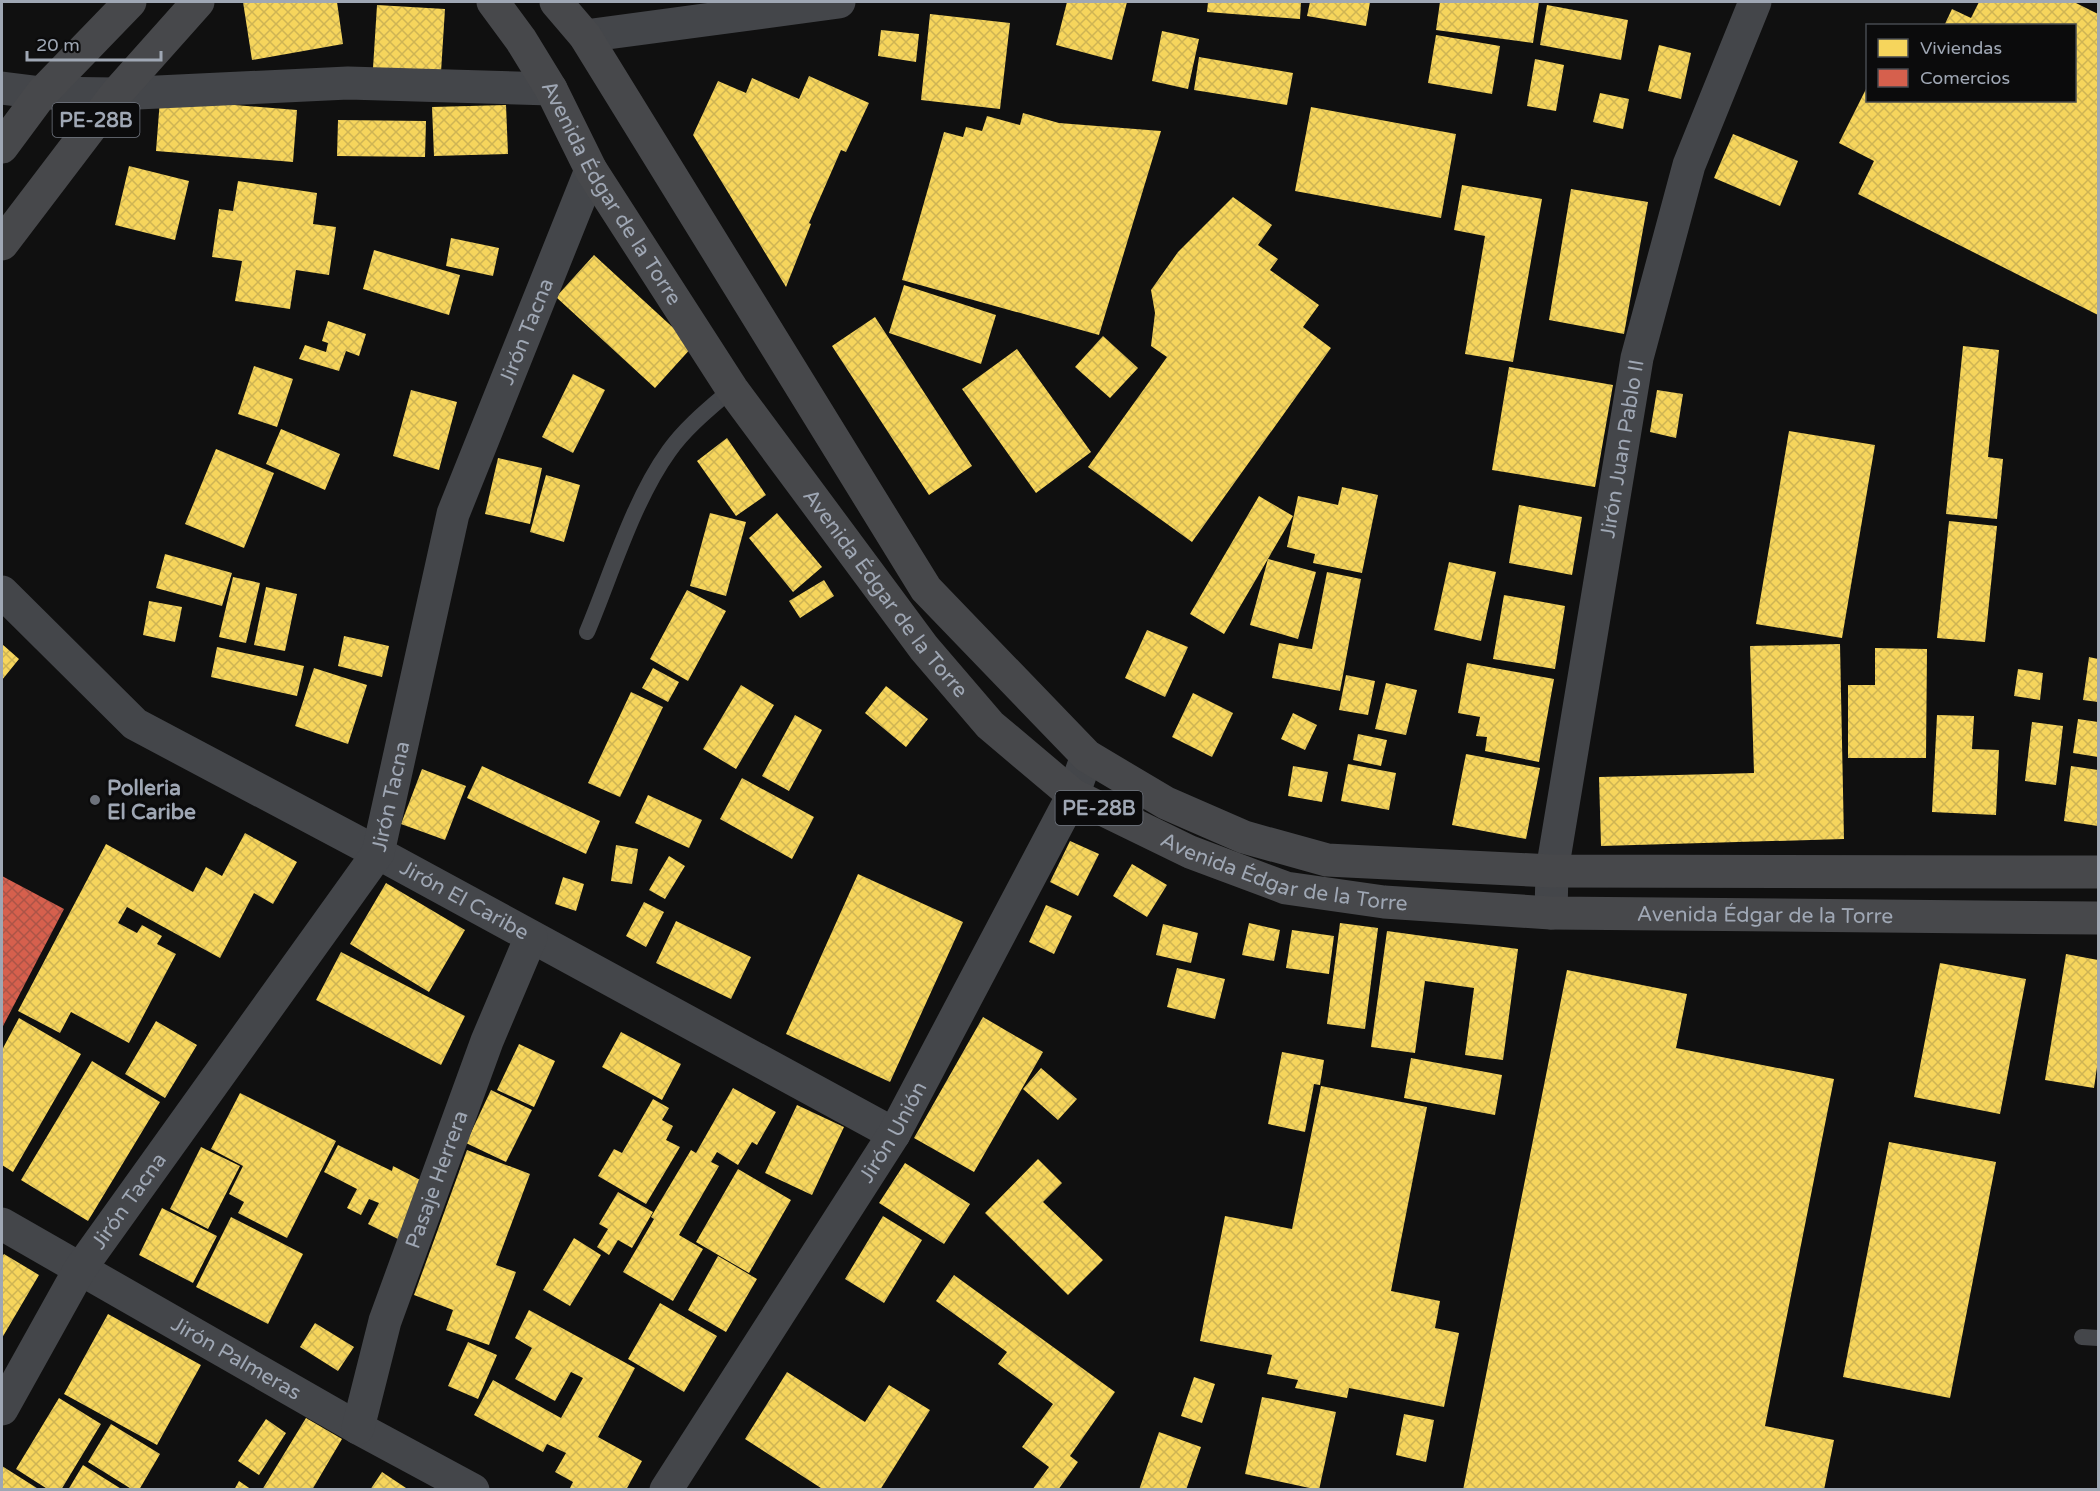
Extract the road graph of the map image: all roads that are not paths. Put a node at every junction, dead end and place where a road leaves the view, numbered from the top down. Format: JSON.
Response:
{"nodes":[{"id":1,"x":130,"y":2,"type":"edge"},
{"id":2,"x":198,"y":2,"type":"edge"},
{"id":3,"x":494,"y":2,"type":"edge"},
{"id":4,"x":556,"y":2,"type":"edge"},
{"id":5,"x":839,"y":2,"type":"edge"},
{"id":6,"x":1755,"y":2,"type":"edge"},
{"id":7,"x":585,"y":36,"type":"junction"},
{"id":8,"x":2,"y":88,"type":"edge"},
{"id":9,"x":551,"y":89,"type":"junction"},
{"id":10,"x":42,"y":93,"type":"junction"},
{"id":11,"x":116,"y":94,"type":"junction"},
{"id":12,"x":2,"y":147,"type":"edge"},
{"id":13,"x":591,"y":170,"type":"junction"},
{"id":14,"x":2,"y":244,"type":"edge"},
{"id":15,"x":732,"y":389,"type":"junction"},
{"id":16,"x":2,"y":592,"type":"edge"},
{"id":17,"x":587,"y":632,"type":"dead end"},
{"id":18,"x":1087,"y":756,"type":"junction"},
{"id":19,"x":1073,"y":795,"type":"junction"},
{"id":20,"x":378,"y":853,"type":"junction"},
{"id":21,"x":1551,"y":871,"type":"junction"},
{"id":22,"x":2098,"y":872,"type":"edge"},
{"id":23,"x":1551,"y":913,"type":"junction"},
{"id":24,"x":2098,"y":918,"type":"edge"},
{"id":25,"x":531,"y":937,"type":"junction"},
{"id":26,"x":894,"y":1134,"type":"junction"},
{"id":27,"x":2,"y":1224,"type":"edge"},
{"id":28,"x":80,"y":1269,"type":"junction"},
{"id":29,"x":2,"y":1409,"type":"edge"},
{"id":30,"x":358,"y":1428,"type":"junction"},
{"id":31,"x":473,"y":1490,"type":"edge"},
{"id":32,"x":666,"y":1490,"type":"edge"}],
"edges":[{"from":1,"to":10,"type":"highway","number":"PE-28B"},
{"from":2,"to":11,"type":"highway","number":"PE-28B"},
{"from":3,"to":9,"type":"highway","name":"Avenida Édgar de la Torre","number":"PE-28B"},
{"from":4,"to":7,"type":"highway","name":"Avenida Édgar de la Torre","number":"PE-28B"},
{"from":5,"to":7,"type":"street"},
{"from":6,"to":21,"type":"street","name":"Jirón Juan Pablo II"},
{"from":7,"to":18,"type":"highway","name":"Avenida Édgar de la Torre","number":"PE-28B"},
{"from":8,"to":10,"type":"street"},
{"from":9,"to":11,"type":"street"},
{"from":9,"to":13,"type":"highway","name":"Avenida Édgar de la Torre","number":"PE-28B"},
{"from":10,"to":11,"type":"street"},
{"from":10,"to":12,"type":"highway","number":"PE-28B"},
{"from":11,"to":14,"type":"highway","number":"PE-28B"},
{"from":13,"to":15,"type":"highway","name":"Avenida Édgar de la Torre","number":"PE-28B"},
{"from":13,"to":20,"type":"street","name":"Jirón Tacna"},
{"from":15,"to":17,"type":"lane"},
{"from":15,"to":19,"type":"highway","name":"Avenida Édgar de la Torre","number":"PE-28B"},
{"from":16,"to":20,"type":"street","name":"Jirón El Caribe"},
{"from":18,"to":19,"type":"street","name":"Jirón Unión"},
{"from":18,"to":21,"type":"highway","name":"Avenida Édgar de la Torre","number":"PE-28B"},
{"from":19,"to":23,"type":"highway","name":"Avenida Édgar de la Torre","number":"PE-28B"},
{"from":19,"to":26,"type":"street","name":"Jirón Unión"},
{"from":20,"to":25,"type":"street","name":"Jirón El Caribe"},
{"from":20,"to":28,"type":"street","name":"Jirón Tacna"},
{"from":21,"to":22,"type":"highway","name":"Avenida Édgar de la Torre","number":"PE-28B"},
{"from":21,"to":23,"type":"street","name":"Jirón Juan Pablo II"},
{"from":23,"to":24,"type":"highway","name":"Avenida Édgar de la Torre","number":"PE-28B"},
{"from":25,"to":26,"type":"street","name":"Jirón El Caribe"},
{"from":25,"to":30,"type":"street","name":"Pasaje Herrera"},
{"from":26,"to":32,"type":"street","name":"Jirón Unión"},
{"from":27,"to":28,"type":"street","name":"Jirón Palmeras"},
{"from":28,"to":29,"type":"street","name":"Jirón Tacna"},
{"from":28,"to":30,"type":"street","name":"Jirón Palmeras"},
{"from":30,"to":31,"type":"street","name":"Jirón Palmeras"}]}
